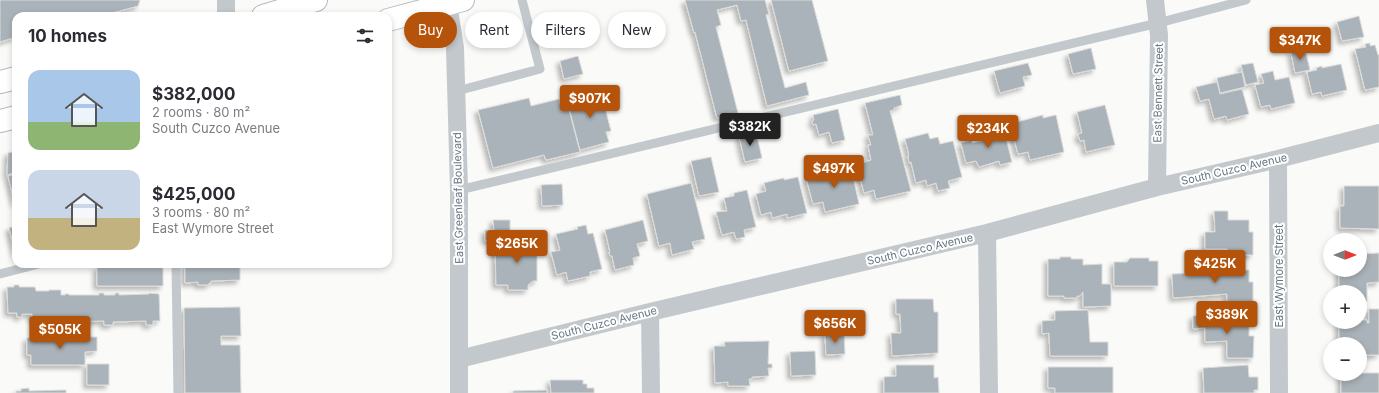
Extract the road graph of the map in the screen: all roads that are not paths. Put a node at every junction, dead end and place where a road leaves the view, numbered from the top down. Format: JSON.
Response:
{"nodes":[{"id":1,"x":226,"y":0,"type":"edge"},
{"id":2,"x":316,"y":0,"type":"edge"},
{"id":3,"x":522,"y":0,"type":"edge"},
{"id":4,"x":1155,"y":0,"type":"edge"},
{"id":5,"x":1246,"y":0,"type":"edge"},
{"id":6,"x":456,"y":2,"type":"edge"},
{"id":7,"x":226,"y":12,"type":"edge"},
{"id":8,"x":276,"y":12,"type":"edge"},
{"id":9,"x":392,"y":19,"type":"edge"},
{"id":10,"x":1158,"y":23,"type":"junction"},
{"id":11,"x":12,"y":79,"type":"edge"},
{"id":12,"x":0,"y":82,"type":"edge"},
{"id":13,"x":456,"y":90,"type":"junction"},
{"id":14,"x":12,"y":118,"type":"edge"},
{"id":15,"x":0,"y":121,"type":"edge"},
{"id":16,"x":1379,"y":133,"type":"edge"},
{"id":17,"x":1278,"y":159,"type":"junction"},
{"id":18,"x":1156,"y":187,"type":"junction"},
{"id":19,"x":459,"y":190,"type":"junction"},
{"id":20,"x":987,"y":233,"type":"junction"},
{"id":21,"x":23,"y":268,"type":"edge"},
{"id":22,"x":176,"y":268,"type":"edge"},
{"id":23,"x":0,"y":274,"type":"edge"},
{"id":24,"x":650,"y":312,"type":"junction"},
{"id":25,"x":459,"y":359,"type":"junction"},
{"id":26,"x":178,"y":393,"type":"edge"},
{"id":27,"x":459,"y":393,"type":"edge"},
{"id":28,"x":651,"y":393,"type":"edge"},
{"id":29,"x":989,"y":393,"type":"edge"},
{"id":30,"x":1280,"y":393,"type":"edge"}],
"edges":[{"from":1,"to":7,"type":"street"},
{"from":2,"to":8,"type":"main road"},
{"from":3,"to":13,"type":"lane"},
{"from":4,"to":10,"type":"street","name":"East Bennett Street"},
{"from":5,"to":10,"type":"lane"},
{"from":6,"to":9,"type":"main road"},
{"from":6,"to":13,"type":"street","name":"East Greenleaf Boulevard"},
{"from":10,"to":18,"type":"street","name":"East Bennett Street"},
{"from":10,"to":19,"type":"lane"},
{"from":11,"to":12,"type":"main road"},
{"from":13,"to":19,"type":"street","name":"East Greenleaf Boulevard"},
{"from":14,"to":15,"type":"main road"},
{"from":16,"to":17,"type":"street","name":"South Cuzco Avenue"},
{"from":17,"to":18,"type":"street","name":"South Cuzco Avenue"},
{"from":17,"to":30,"type":"street","name":"East Wymore Street"},
{"from":18,"to":20,"type":"street","name":"South Cuzco Avenue"},
{"from":19,"to":25,"type":"street","name":"East Greenleaf Boulevard"},
{"from":20,"to":24,"type":"street","name":"South Cuzco Avenue"},
{"from":20,"to":29,"type":"street"},
{"from":21,"to":23,"type":"lane"},
{"from":22,"to":26,"type":"lane"},
{"from":24,"to":25,"type":"street","name":"South Cuzco Avenue"},
{"from":24,"to":28,"type":"street"},
{"from":25,"to":27,"type":"street","name":"East Greenleaf Boulevard"}]}
